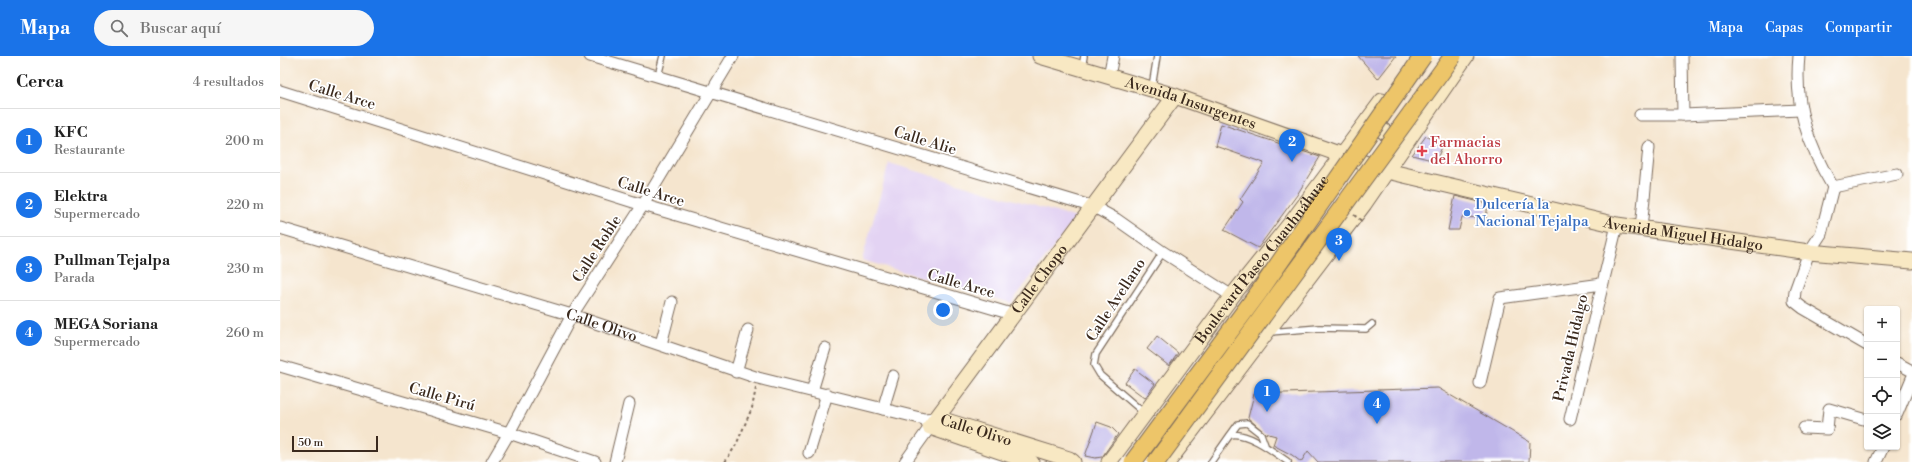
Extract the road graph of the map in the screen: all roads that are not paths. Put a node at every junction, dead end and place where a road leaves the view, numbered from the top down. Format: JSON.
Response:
{"nodes":[{"id":1,"x":590,"y":56,"type":"edge"},
{"id":2,"x":663,"y":56,"type":"edge"},
{"id":3,"x":733,"y":56,"type":"edge"},
{"id":4,"x":1040,"y":56,"type":"edge"},
{"id":5,"x":1113,"y":56,"type":"edge"},
{"id":6,"x":1157,"y":56,"type":"edge"},
{"id":7,"x":1415,"y":56,"type":"edge"},
{"id":8,"x":1423,"y":56,"type":"edge"},
{"id":9,"x":1453,"y":56,"type":"edge"},
{"id":10,"x":1466,"y":56,"type":"edge"},
{"id":11,"x":1682,"y":56,"type":"edge"},
{"id":12,"x":1799,"y":56,"type":"edge"},
{"id":13,"x":1083,"y":62,"type":"edge"},
{"id":14,"x":658,"y":76,"type":"junction"},
{"id":15,"x":1109,"y":76,"type":"junction"},
{"id":16,"x":1152,"y":89,"type":"junction"},
{"id":17,"x":280,"y":91,"type":"edge"},
{"id":18,"x":712,"y":93,"type":"junction"},
{"id":19,"x":1175,"y":96,"type":"junction"},
{"id":20,"x":1800,"y":110,"type":"junction"},
{"id":21,"x":1640,"y":115,"type":"dead end"},
{"id":22,"x":1683,"y":115,"type":"junction"},
{"id":23,"x":1368,"y":120,"type":"junction"},
{"id":24,"x":1388,"y":135,"type":"junction"},
{"id":25,"x":1404,"y":146,"type":"junction"},
{"id":26,"x":1649,"y":147,"type":"dead end"},
{"id":27,"x":1341,"y":156,"type":"junction"},
{"id":28,"x":1387,"y":171,"type":"junction"},
{"id":29,"x":1897,"y":174,"type":"dead end"},
{"id":30,"x":1833,"y":187,"type":"junction"},
{"id":31,"x":643,"y":205,"type":"junction"},
{"id":32,"x":1094,"y":207,"type":"junction"},
{"id":33,"x":1294,"y":219,"type":"junction"},
{"id":34,"x":1617,"y":225,"type":"junction"},
{"id":35,"x":280,"y":228,"type":"edge"},
{"id":36,"x":1641,"y":229,"type":"junction"},
{"id":37,"x":1331,"y":247,"type":"junction"},
{"id":38,"x":1163,"y":252,"type":"junction"},
{"id":39,"x":1809,"y":252,"type":"junction"},
{"id":40,"x":1912,"y":261,"type":"edge"},
{"id":41,"x":1602,"y":284,"type":"junction"},
{"id":42,"x":1232,"y":296,"type":"junction"},
{"id":43,"x":672,"y":302,"type":"dead end"},
{"id":44,"x":572,"y":315,"type":"junction"},
{"id":45,"x":1014,"y":315,"type":"junction"},
{"id":46,"x":1372,"y":324,"type":"dead end"},
{"id":47,"x":748,"y":330,"type":"dead end"},
{"id":48,"x":1268,"y":332,"type":"junction"},
{"id":49,"x":1864,"y":343,"type":"edge"},
{"id":50,"x":661,"y":344,"type":"junction"},
{"id":51,"x":825,"y":348,"type":"dead end"},
{"id":52,"x":1900,"y":365,"type":"edge"},
{"id":53,"x":280,"y":366,"type":"edge"},
{"id":54,"x":1912,"y":371,"type":"edge"},
{"id":55,"x":736,"y":372,"type":"junction"},
{"id":56,"x":893,"y":376,"type":"dead end"},
{"id":57,"x":1912,"y":378,"type":"edge"},
{"id":58,"x":1480,"y":383,"type":"dead end"},
{"id":59,"x":812,"y":391,"type":"junction"},
{"id":60,"x":827,"y":394,"type":"junction"},
{"id":61,"x":629,"y":404,"type":"dead end"},
{"id":62,"x":1900,"y":407,"type":"edge"},
{"id":63,"x":883,"y":409,"type":"junction"},
{"id":64,"x":1145,"y":413,"type":"junction"},
{"id":65,"x":1570,"y":419,"type":"dead end"},
{"id":66,"x":1864,"y":419,"type":"edge"},
{"id":67,"x":930,"y":421,"type":"junction"},
{"id":68,"x":1804,"y":428,"type":"dead end"},
{"id":69,"x":509,"y":433,"type":"junction"},
{"id":70,"x":1230,"y":435,"type":"junction"},
{"id":71,"x":1264,"y":445,"type":"junction"},
{"id":72,"x":1882,"y":450,"type":"edge"},
{"id":73,"x":809,"y":453,"type":"dead end"},
{"id":74,"x":492,"y":462,"type":"edge"},
{"id":75,"x":595,"y":462,"type":"edge"},
{"id":76,"x":615,"y":462,"type":"edge"},
{"id":77,"x":905,"y":462,"type":"edge"},
{"id":78,"x":1031,"y":462,"type":"edge"},
{"id":79,"x":1073,"y":462,"type":"edge"},
{"id":80,"x":1110,"y":462,"type":"edge"},
{"id":81,"x":1133,"y":462,"type":"edge"},
{"id":82,"x":1156,"y":462,"type":"edge"},
{"id":83,"x":1168,"y":462,"type":"edge"},
{"id":84,"x":1211,"y":462,"type":"edge"},
{"id":85,"x":1288,"y":462,"type":"edge"},
{"id":86,"x":1876,"y":462,"type":"edge"}],
"edges":[{"from":1,"to":14,"type":"street","name":"Calle Alie"},
{"from":2,"to":14,"type":"lane"},
{"from":3,"to":18,"type":"street","name":"Calle Roble"},
{"from":4,"to":13,"type":"street","name":"Avenida Insurgentes"},
{"from":5,"to":15,"type":"street"},
{"from":6,"to":16,"type":"lane"},
{"from":7,"to":23,"type":"street","name":"Boulevard Paseo Cuauhnáhuac"},
{"from":8,"to":81,"type":"main road","name":"Boulevard Paseo Cuauhnáhuac","bridge":true},
{"from":9,"to":82,"type":"main road","bridge":true},
{"from":10,"to":25,"type":"street"},
{"from":11,"to":22,"type":"street"},
{"from":12,"to":20,"type":"street"},
{"from":13,"to":15,"type":"street","name":"Avenida Insurgentes"},
{"from":14,"to":18,"type":"street","name":"Calle Alie"},
{"from":15,"to":16,"type":"street","name":"Avenida Insurgentes"},
{"from":16,"to":19,"type":"street","name":"Avenida Insurgentes"},
{"from":17,"to":31,"type":"street","name":"Calle Arce"},
{"from":18,"to":31,"type":"street","name":"Calle Roble"},
{"from":18,"to":32,"type":"street","name":"Calle Alie"},
{"from":19,"to":27,"type":"street","name":"Avenida Insurgentes"},
{"from":19,"to":32,"type":"street","name":"Calle Chopo"},
{"from":20,"to":22,"type":"street"},
{"from":20,"to":30,"type":"street"},
{"from":21,"to":22,"type":"street"},
{"from":23,"to":24,"type":"street"},
{"from":23,"to":27,"type":"street","name":"Boulevard Paseo Cuauhnáhuac"},
{"from":24,"to":25,"type":"street"},
{"from":24,"to":28,"type":"street"},
{"from":25,"to":28,"type":"street"},
{"from":26,"to":36,"type":"street"},
{"from":27,"to":28,"type":"street","name":"Avenida Insurgentes"},
{"from":27,"to":33,"type":"street","name":"Boulevard Paseo Cuauhnáhuac"},
{"from":28,"to":34,"type":"street","name":"Avenida Miguel Hidalgo"},
{"from":28,"to":37,"type":"street"},
{"from":29,"to":30,"type":"street"},
{"from":30,"to":39,"type":"street"},
{"from":31,"to":44,"type":"street","name":"Calle Roble"},
{"from":31,"to":45,"type":"street","name":"Calle Arce"},
{"from":32,"to":38,"type":"street","name":"Calle Alie"},
{"from":32,"to":45,"type":"street","name":"Calle Chopo"},
{"from":33,"to":37,"type":"street"},
{"from":33,"to":42,"type":"street","name":"Boulevard Paseo Cuauhnáhuac"},
{"from":34,"to":36,"type":"street","name":"Avenida Miguel Hidalgo"},
{"from":34,"to":41,"type":"street","name":"Privada Hidalgo"},
{"from":35,"to":44,"type":"street","name":"Calle Olivo"},
{"from":36,"to":39,"type":"street","name":"Avenida Miguel Hidalgo"},
{"from":37,"to":48,"type":"street"},
{"from":38,"to":42,"type":"street","name":"Calle Alie"},
{"from":38,"to":64,"type":"lane","name":"Calle Avellano"},
{"from":39,"to":40,"type":"street","name":"Avenida Miguel Hidalgo"},
{"from":39,"to":49,"type":"street"},
{"from":41,"to":58,"type":"street","name":"Privada Hidalgo"},
{"from":41,"to":65,"type":"street","name":"Privada Hidalgo"},
{"from":42,"to":64,"type":"street","name":"Boulevard Paseo Cuauhnáhuac"},
{"from":43,"to":50,"type":"street"},
{"from":44,"to":50,"type":"street","name":"Calle Olivo"},
{"from":44,"to":69,"type":"street","name":"Calle Roble"},
{"from":45,"to":67,"type":"street","name":"Calle Chopo"},
{"from":46,"to":48,"type":"lane"},
{"from":47,"to":55,"type":"street"},
{"from":48,"to":83,"type":"street"},
{"from":50,"to":55,"type":"street","name":"Calle Olivo"},
{"from":51,"to":59,"type":"street"},
{"from":52,"to":54,"type":"street"},
{"from":53,"to":69,"type":"street","name":"Calle Pirú"},
{"from":55,"to":59,"type":"street","name":"Calle Olivo"},
{"from":56,"to":63,"type":"street"},
{"from":57,"to":62,"type":"street"},
{"from":59,"to":60,"type":"street","name":"Calle Olivo"},
{"from":60,"to":63,"type":"street","name":"Calle Olivo"},
{"from":60,"to":73,"type":"street"},
{"from":61,"to":76,"type":"street"},
{"from":63,"to":67,"type":"street","name":"Calle Olivo"},
{"from":64,"to":80,"type":"street","name":"Boulevard Paseo Cuauhnáhuac"},
{"from":66,"to":68,"type":"street"},
{"from":67,"to":77,"type":"street","name":"Calle Chopo"},
{"from":67,"to":78,"type":"street","name":"Calle Olivo"},
{"from":67,"to":79,"type":"street","name":"Calle Olivo"},
{"from":69,"to":74,"type":"street","name":"Calle Roble"},
{"from":69,"to":75,"type":"street","name":"Calle Pirú"},
{"from":70,"to":71,"type":"lane"},
{"from":70,"to":71,"type":"lane"},
{"from":70,"to":84,"type":"lane"},
{"from":71,"to":85,"type":"lane"},
{"from":72,"to":86,"type":"street"}]}
